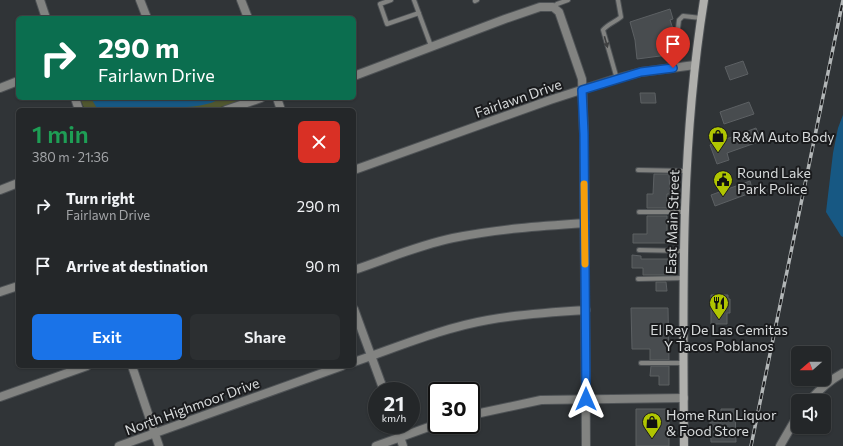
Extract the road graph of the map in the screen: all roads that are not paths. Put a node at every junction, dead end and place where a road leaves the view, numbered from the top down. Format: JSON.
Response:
{"nodes":[{"id":1,"x":40,"y":0,"type":"edge"},
{"id":2,"x":140,"y":0,"type":"edge"},
{"id":3,"x":241,"y":0,"type":"edge"},
{"id":4,"x":391,"y":0,"type":"edge"},
{"id":5,"x":414,"y":0,"type":"edge"},
{"id":6,"x":568,"y":0,"type":"edge"},
{"id":7,"x":618,"y":0,"type":"edge"},
{"id":8,"x":704,"y":0,"type":"edge"},
{"id":9,"x":553,"y":7,"type":"junction"},
{"id":10,"x":419,"y":13,"type":"junction"},
{"id":11,"x":45,"y":16,"type":"edge"},
{"id":12,"x":146,"y":16,"type":"edge"},
{"id":13,"x":247,"y":16,"type":"edge"},
{"id":14,"x":701,"y":18,"type":"junction"},
{"id":15,"x":432,"y":46,"type":"junction"},
{"id":16,"x":695,"y":65,"type":"junction"},
{"id":17,"x":673,"y":68,"type":"junction"},
{"id":18,"x":356,"y":75,"type":"edge"},
{"id":19,"x":617,"y":79,"type":"junction"},
{"id":20,"x":16,"y":82,"type":"edge"},
{"id":21,"x":0,"y":88,"type":"edge"},
{"id":22,"x":582,"y":90,"type":"junction"},
{"id":23,"x":255,"y":100,"type":"edge"},
{"id":24,"x":232,"y":108,"type":"edge"},
{"id":25,"x":356,"y":169,"type":"edge"},
{"id":26,"x":638,"y":170,"type":"dead end"},
{"id":27,"x":686,"y":171,"type":"junction"},
{"id":28,"x":16,"y":184,"type":"edge"},
{"id":29,"x":0,"y":190,"type":"edge"},
{"id":30,"x":639,"y":212,"type":"dead end"},
{"id":31,"x":684,"y":212,"type":"junction"},
{"id":32,"x":585,"y":223,"type":"junction"},
{"id":33,"x":640,"y":250,"type":"dead end"},
{"id":34,"x":683,"y":251,"type":"junction"},
{"id":35,"x":356,"y":269,"type":"edge"},
{"id":36,"x":683,"y":278,"type":"junction"},
{"id":37,"x":638,"y":279,"type":"dead end"},
{"id":38,"x":16,"y":287,"type":"edge"},
{"id":39,"x":0,"y":292,"type":"edge"},
{"id":40,"x":586,"y":310,"type":"junction"},
{"id":41,"x":356,"y":315,"type":"edge"},
{"id":42,"x":371,"y":356,"type":"junction"},
{"id":43,"x":356,"y":361,"type":"edge"},
{"id":44,"x":641,"y":363,"type":"dead end"},
{"id":45,"x":684,"y":363,"type":"junction"},
{"id":46,"x":81,"y":368,"type":"edge"},
{"id":47,"x":133,"y":368,"type":"edge"},
{"id":48,"x":336,"y":368,"type":"edge"},
{"id":49,"x":843,"y":373,"type":"edge"},
{"id":50,"x":381,"y":382,"type":"edge"},
{"id":51,"x":816,"y":394,"type":"edge"},
{"id":52,"x":0,"y":397,"type":"edge"},
{"id":53,"x":684,"y":398,"type":"junction"},
{"id":54,"x":586,"y":399,"type":"junction"},
{"id":55,"x":480,"y":413,"type":"edge"},
{"id":56,"x":428,"y":427,"type":"edge"},
{"id":57,"x":791,"y":428,"type":"edge"},
{"id":58,"x":155,"y":433,"type":"junction"},
{"id":59,"x":399,"y":434,"type":"edge"},
{"id":60,"x":400,"y":437,"type":"junction"},
{"id":61,"x":119,"y":446,"type":"edge"},
{"id":62,"x":159,"y":446,"type":"edge"},
{"id":63,"x":376,"y":446,"type":"edge"},
{"id":64,"x":404,"y":446,"type":"edge"},
{"id":65,"x":586,"y":446,"type":"edge"},
{"id":66,"x":684,"y":446,"type":"edge"},
{"id":67,"x":780,"y":446,"type":"edge"}],
"edges":[{"from":1,"to":11,"type":"street"},
{"from":2,"to":12,"type":"street"},
{"from":3,"to":13,"type":"street"},
{"from":4,"to":10,"type":"lane"},
{"from":5,"to":10,"type":"lane"},
{"from":6,"to":9,"type":"lane"},
{"from":7,"to":19,"type":"lane","one_way":true},
{"from":8,"to":14,"type":"main road","name":"East Main Street"},
{"from":9,"to":15,"type":"street"},
{"from":9,"to":22,"type":"street"},
{"from":10,"to":15,"type":"lane"},
{"from":14,"to":16,"type":"main road","name":"East Main Street"},
{"from":14,"to":17,"type":"lane"},
{"from":15,"to":18,"type":"street"},
{"from":16,"to":17,"type":"street","name":"Fairlawn Drive"},
{"from":16,"to":27,"type":"main road","name":"East Main Street"},
{"from":17,"to":19,"type":"street","name":"Fairlawn Drive"},
{"from":19,"to":22,"type":"street","name":"Fairlawn Drive"},
{"from":20,"to":21,"type":"street"},
{"from":22,"to":25,"type":"street","name":"Fairlawn Drive"},
{"from":22,"to":32,"type":"street"},
{"from":23,"to":24,"type":"street"},
{"from":26,"to":27,"type":"lane"},
{"from":27,"to":31,"type":"main road","name":"East Main Street"},
{"from":28,"to":29,"type":"street"},
{"from":30,"to":31,"type":"lane"},
{"from":31,"to":34,"type":"main road","name":"East Main Street"},
{"from":32,"to":35,"type":"street"},
{"from":32,"to":40,"type":"street"},
{"from":33,"to":34,"type":"lane"},
{"from":34,"to":36,"type":"main road","name":"East Main Street"},
{"from":36,"to":37,"type":"lane"},
{"from":36,"to":45,"type":"main road","name":"East Main Street"},
{"from":38,"to":39,"type":"street"},
{"from":40,"to":42,"type":"street"},
{"from":40,"to":54,"type":"street"},
{"from":41,"to":42,"type":"street"},
{"from":42,"to":43,"type":"street"},
{"from":42,"to":50,"type":"street"},
{"from":44,"to":45,"type":"lane"},
{"from":45,"to":53,"type":"main road","name":"East Main Street"},
{"from":46,"to":52,"type":"street"},
{"from":47,"to":58,"type":"street"},
{"from":48,"to":58,"type":"street","name":"North Highmoor Drive"},
{"from":49,"to":51,"type":"street"},
{"from":53,"to":54,"type":"street"},
{"from":53,"to":66,"type":"main road","name":"East Main Street"},
{"from":54,"to":55,"type":"street"},
{"from":54,"to":65,"type":"street"},
{"from":56,"to":60,"type":"street"},
{"from":57,"to":67,"type":"street"},
{"from":58,"to":61,"type":"street","name":"North Highmoor Drive"},
{"from":58,"to":62,"type":"street"},
{"from":59,"to":60,"type":"street"},
{"from":60,"to":63,"type":"street"},
{"from":60,"to":64,"type":"street"}]}
